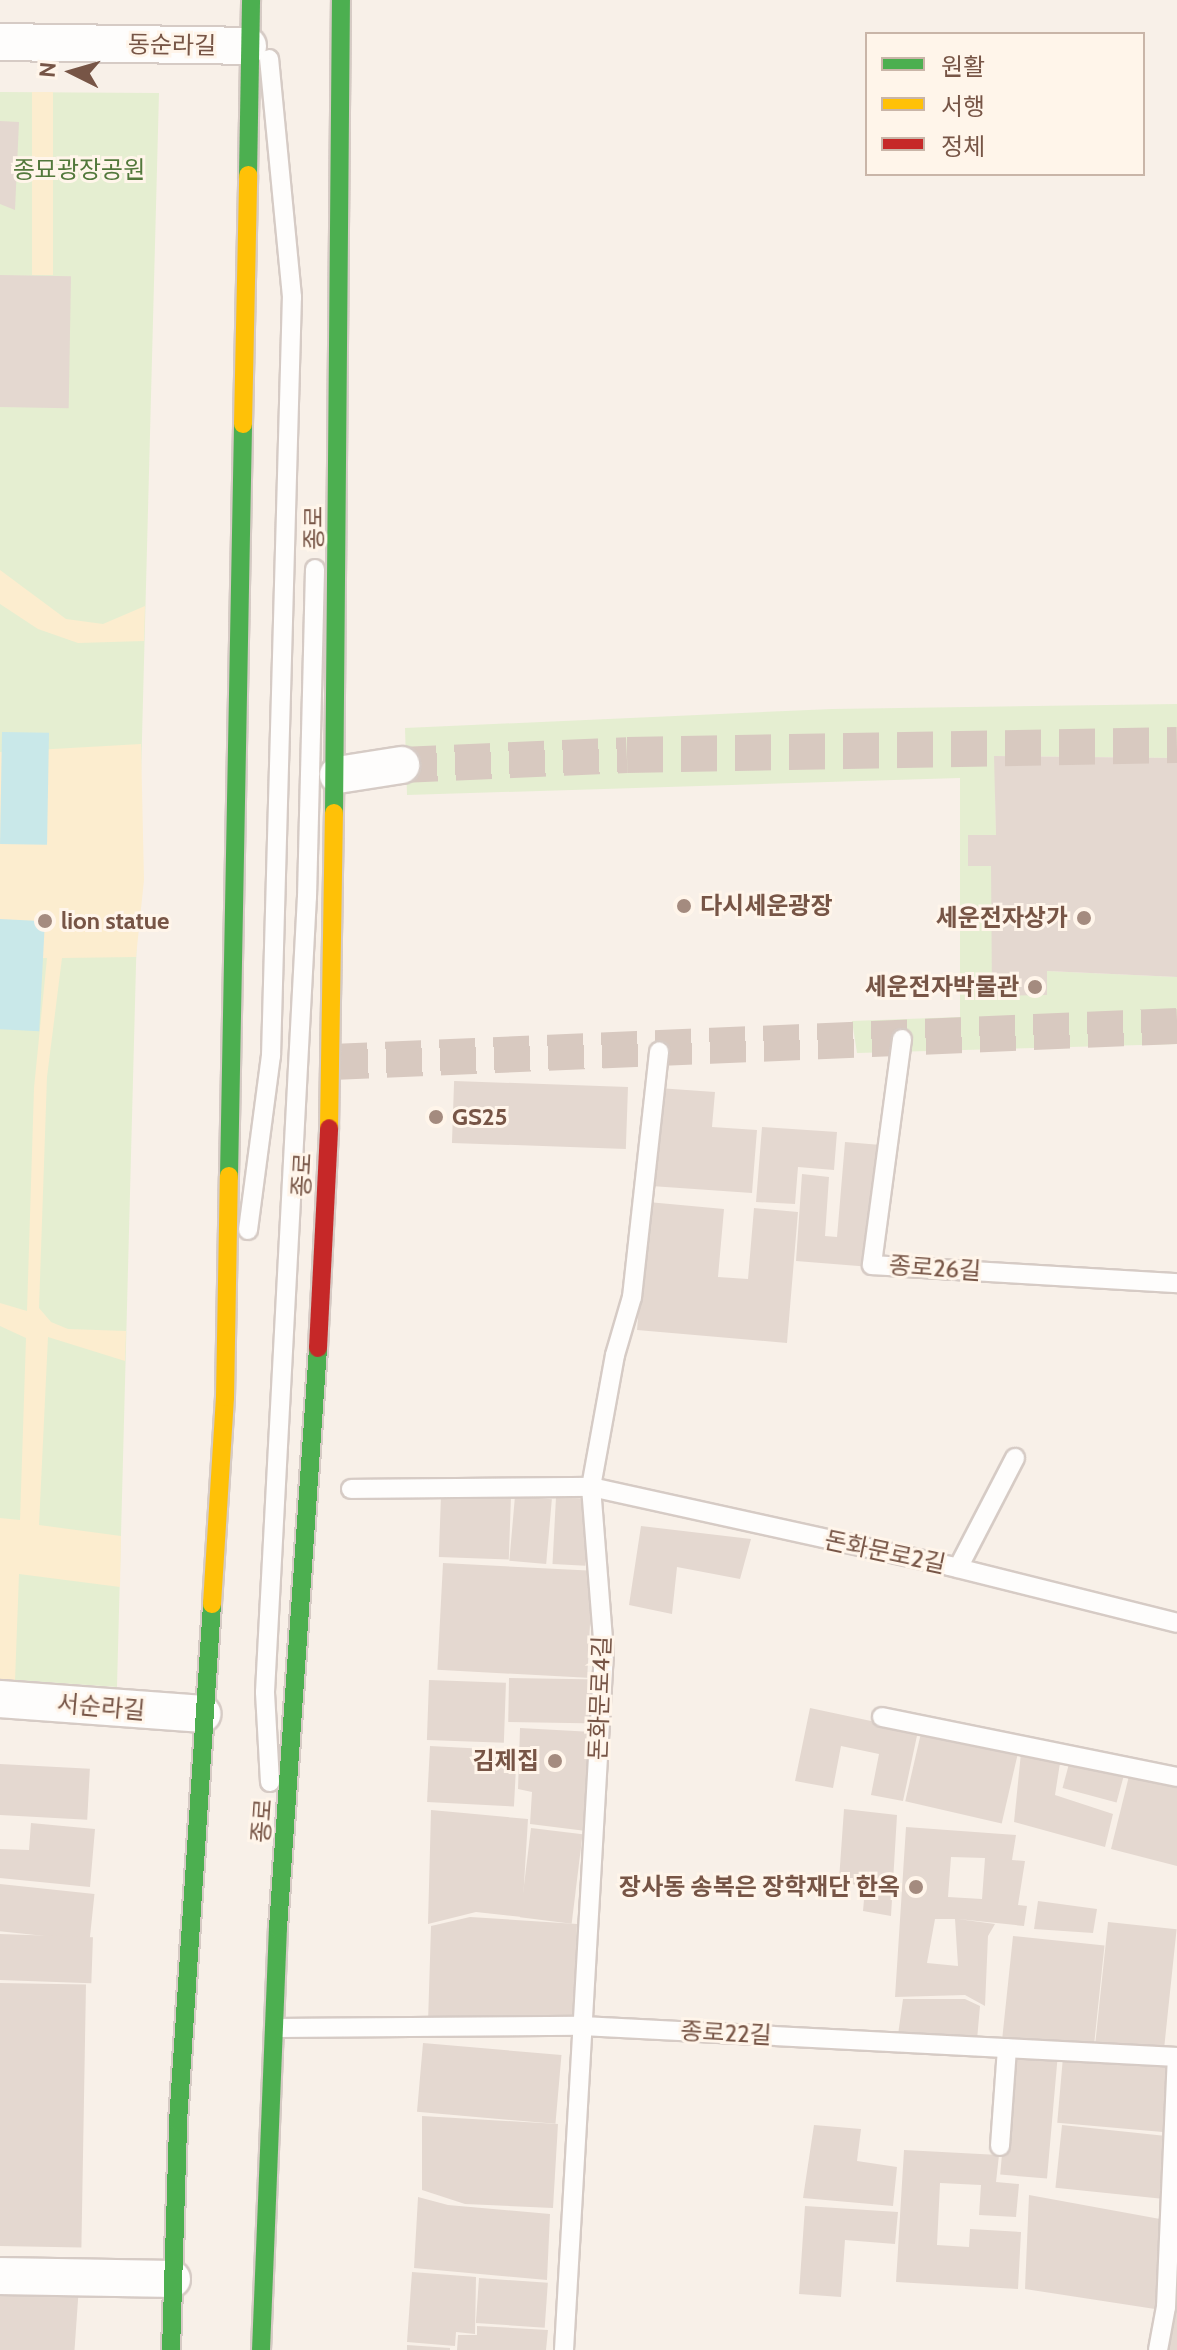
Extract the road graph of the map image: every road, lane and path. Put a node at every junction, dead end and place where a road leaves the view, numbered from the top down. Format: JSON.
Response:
{"nodes":[{"id":1,"x":251,"y":0,"type":"edge"},
{"id":2,"x":264,"y":0,"type":"edge"},
{"id":3,"x":341,"y":0,"type":"edge"},
{"id":4,"x":0,"y":42,"type":"edge"},
{"id":5,"x":248,"y":46,"type":"junction"},
{"id":6,"x":338,"y":321,"type":"junction"},
{"id":7,"x":401,"y":765,"type":"tunnel mouth"},
{"id":8,"x":338,"y":775,"type":"junction"},
{"id":9,"x":902,"y":1039,"type":"dead end"},
{"id":10,"x":659,"y":1051,"type":"dead end"},
{"id":11,"x":1177,"y":1283,"type":"edge"},
{"id":12,"x":225,"y":1397,"type":"junction"},
{"id":13,"x":1015,"y":1458,"type":"dead end"},
{"id":14,"x":591,"y":1487,"type":"junction"},
{"id":15,"x":351,"y":1489,"type":"dead end"},
{"id":16,"x":958,"y":1568,"type":"junction"},
{"id":17,"x":1177,"y":1623,"type":"edge"},
{"id":18,"x":0,"y":1699,"type":"edge"},
{"id":19,"x":202,"y":1714,"type":"junction"},
{"id":20,"x":882,"y":1717,"type":"dead end"},
{"id":21,"x":1177,"y":1777,"type":"edge"},
{"id":22,"x":278,"y":1928,"type":"junction"},
{"id":23,"x":582,"y":2026,"type":"junction"},
{"id":24,"x":274,"y":2028,"type":"junction"},
{"id":25,"x":1007,"y":2048,"type":"junction"},
{"id":26,"x":1177,"y":2057,"type":"edge"},
{"id":27,"x":1000,"y":2146,"type":"dead end"},
{"id":28,"x":0,"y":2276,"type":"edge"},
{"id":29,"x":172,"y":2279,"type":"junction"},
{"id":30,"x":171,"y":2350,"type":"edge"},
{"id":31,"x":261,"y":2350,"type":"edge"},
{"id":32,"x":564,"y":2350,"type":"edge"},
{"id":33,"x":1158,"y":2350,"type":"edge"}],
"edges":[{"from":1,"to":5,"type":"main road"},
{"from":2,"to":12,"type":"lane"},
{"from":3,"to":6,"type":"main road","name":"종로"},
{"from":4,"to":5,"type":"street","name":"동순라길"},
{"from":5,"to":12,"type":"main road"},
{"from":6,"to":8,"type":"main road","name":"종로"},
{"from":6,"to":22,"type":"lane"},
{"from":7,"to":8,"type":"street"},
{"from":8,"to":22,"type":"main road","name":"종로"},
{"from":9,"to":11,"type":"lane","name":"종로26길"},
{"from":10,"to":14,"type":"lane","name":"돈화문로4길"},
{"from":12,"to":19,"type":"main road"},
{"from":13,"to":16,"type":"lane"},
{"from":14,"to":15,"type":"lane","name":"돈화문로2길"},
{"from":14,"to":16,"type":"lane","name":"돈화문로2길"},
{"from":14,"to":23,"type":"lane","name":"돈화문로4길"},
{"from":16,"to":17,"type":"lane","name":"돈화문로2길"},
{"from":18,"to":19,"type":"street","name":"서순라길"},
{"from":19,"to":29,"type":"main road"},
{"from":20,"to":21,"type":"lane"},
{"from":22,"to":24,"type":"main road","name":"종로"},
{"from":23,"to":24,"type":"lane","name":"종로22길"},
{"from":23,"to":25,"type":"lane","name":"종로22길"},
{"from":23,"to":32,"type":"lane","name":"돈화문로4길"},
{"from":24,"to":31,"type":"main road","name":"종로"},
{"from":25,"to":26,"type":"lane","name":"종로22길"},
{"from":25,"to":27,"type":"lane"},
{"from":26,"to":33,"type":"lane"},
{"from":28,"to":29,"type":"street"},
{"from":29,"to":30,"type":"main road"}]}
